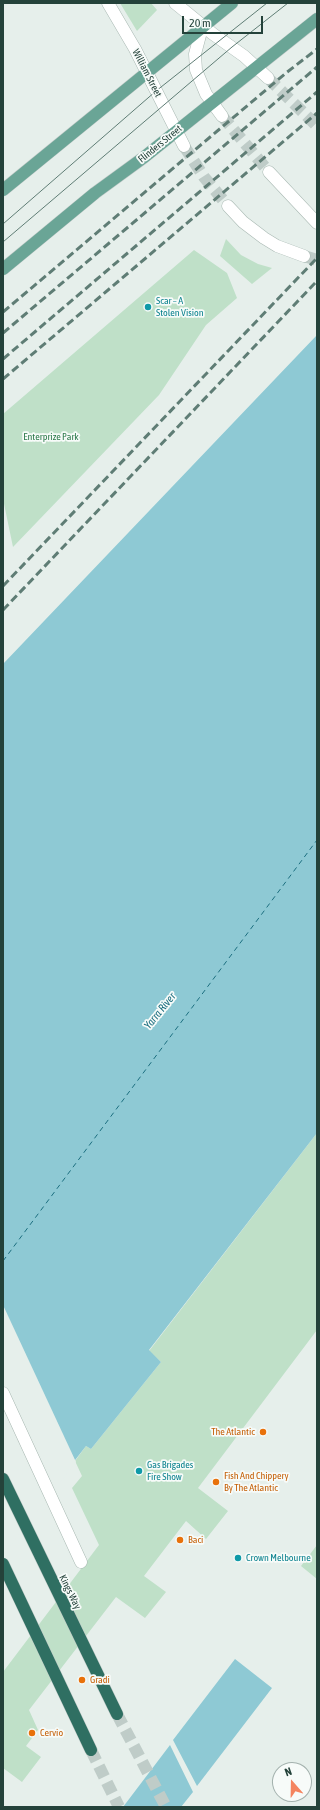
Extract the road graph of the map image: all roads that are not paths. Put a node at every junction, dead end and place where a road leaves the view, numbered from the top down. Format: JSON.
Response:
{"nodes":[{"id":1,"x":108,"y":3,"type":"edge"},
{"id":2,"x":175,"y":3,"type":"edge"},
{"id":3,"x":232,"y":3,"type":"edge"},
{"id":4,"x":317,"y":19,"type":"edge"},
{"id":5,"x":203,"y":27,"type":"junction"},
{"id":6,"x":257,"y":67,"type":"junction"},
{"id":7,"x":148,"y":73,"type":"junction"},
{"id":8,"x":268,"y":78,"type":"tunnel mouth"},
{"id":9,"x":213,"y":103,"type":"junction"},
{"id":10,"x":222,"y":116,"type":"tunnel mouth"},
{"id":11,"x":176,"y":131,"type":"junction"},
{"id":12,"x":184,"y":146,"type":"tunnel mouth"},
{"id":13,"x":269,"y":172,"type":"tunnel mouth"},
{"id":14,"x":3,"y":190,"type":"edge"},
{"id":15,"x":228,"y":206,"type":"tunnel mouth"},
{"id":16,"x":317,"y":224,"type":"edge"},
{"id":17,"x":304,"y":256,"type":"tunnel mouth"},
{"id":18,"x":3,"y":269,"type":"edge"},
{"id":19,"x":3,"y":1393,"type":"edge"},
{"id":20,"x":3,"y":1479,"type":"edge"},
{"id":21,"x":81,"y":1562,"type":"dead end"},
{"id":22,"x":3,"y":1564,"type":"edge"},
{"id":23,"x":117,"y":1714,"type":"tunnel mouth"},
{"id":24,"x":90,"y":1750,"type":"tunnel mouth"}],
"edges":[{"from":1,"to":7,"type":"street","name":"William Street"},
{"from":2,"to":5,"type":"street"},
{"from":3,"to":5,"type":"main road"},
{"from":4,"to":6,"type":"main road","name":"Flinders Street"},
{"from":5,"to":6,"type":"street"},
{"from":5,"to":7,"type":"main road"},
{"from":5,"to":9,"type":"street"},
{"from":6,"to":8,"type":"street"},
{"from":6,"to":9,"type":"main road","name":"Flinders Street"},
{"from":7,"to":11,"type":"street","name":"William Street"},
{"from":7,"to":14,"type":"main road"},
{"from":9,"to":10,"type":"street"},
{"from":9,"to":11,"type":"main road","name":"Flinders Street"},
{"from":11,"to":12,"type":"street","name":"William Street"},
{"from":11,"to":18,"type":"main road","name":"Flinders Street"},
{"from":13,"to":16,"type":"street"},
{"from":15,"to":17,"type":"street"},
{"from":19,"to":21,"type":"street"},
{"from":20,"to":23,"type":"highway","name":"Kings Way"},
{"from":22,"to":24,"type":"highway"}]}
